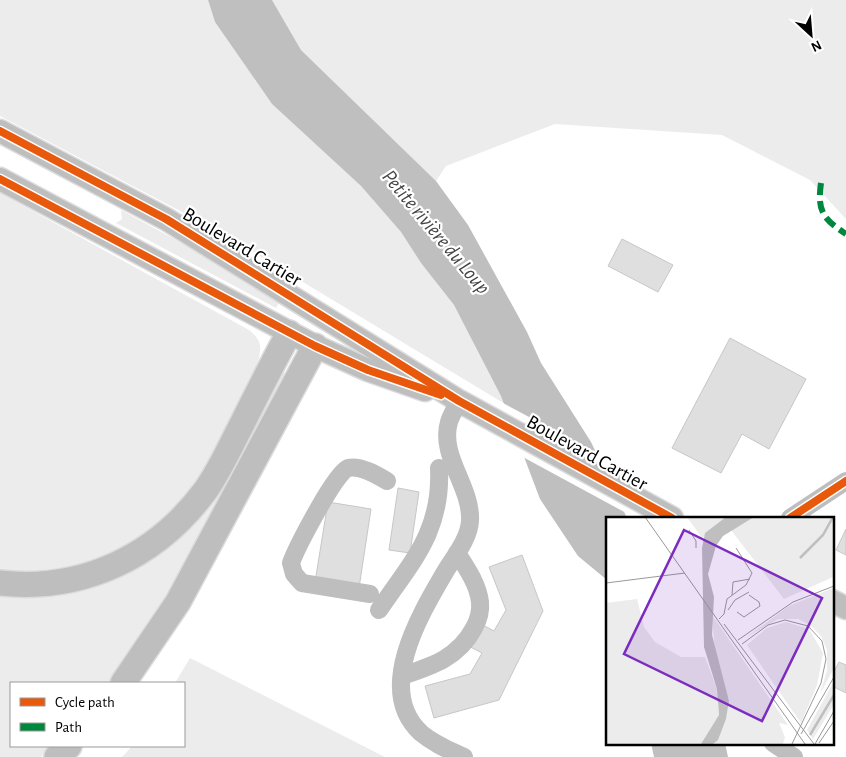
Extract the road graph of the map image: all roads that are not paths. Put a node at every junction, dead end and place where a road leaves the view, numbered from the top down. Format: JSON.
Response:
{"nodes":[{"id":1,"x":0,"y":131,"type":"edge"},
{"id":2,"x":0,"y":179,"type":"edge"},
{"id":3,"x":304,"y":304,"type":"junction"},
{"id":4,"x":329,"y":319,"type":"junction"},
{"id":5,"x":289,"y":333,"type":"junction"},
{"id":6,"x":315,"y":346,"type":"junction"},
{"id":7,"x":460,"y":402,"type":"junction"},
{"id":8,"x":439,"y":468,"type":"dead end"},
{"id":9,"x":388,"y":481,"type":"dead end"},
{"id":10,"x":846,"y":481,"type":"edge"},
{"id":11,"x":670,"y":517,"type":"edge"},
{"id":12,"x":792,"y":517,"type":"edge"},
{"id":13,"x":457,"y":553,"type":"junction"},
{"id":14,"x":0,"y":583,"type":"edge"},
{"id":15,"x":370,"y":594,"type":"dead end"},
{"id":16,"x":834,"y":602,"type":"edge"},
{"id":17,"x":846,"y":608,"type":"edge"},
{"id":18,"x":379,"y":610,"type":"dead end"},
{"id":19,"x":402,"y":676,"type":"junction"},
{"id":20,"x":125,"y":682,"type":"edge"},
{"id":21,"x":774,"y":744,"type":"edge"},
{"id":22,"x":68,"y":747,"type":"edge"},
{"id":23,"x":57,"y":757,"type":"edge"},
{"id":24,"x":464,"y":757,"type":"edge"},
{"id":25,"x":794,"y":757,"type":"edge"}],
"edges":[{"from":1,"to":3,"type":"main road","name":"Boulevard Cartier"},
{"from":2,"to":5,"type":"main road","name":"Boulevard Cartier"},
{"from":3,"to":4,"type":"main road","name":"Boulevard Cartier"},
{"from":3,"to":5,"type":"main road"},
{"from":4,"to":6,"type":"main road"},
{"from":4,"to":7,"type":"main road","name":"Boulevard Cartier"},
{"from":5,"to":6,"type":"main road","name":"Boulevard Cartier"},
{"from":5,"to":14,"type":"highway"},
{"from":6,"to":7,"type":"main road","name":"Boulevard Cartier"},
{"from":6,"to":20,"type":"highway"},
{"from":7,"to":11,"type":"main road","name":"Boulevard Cartier"},
{"from":7,"to":13,"type":"street"},
{"from":8,"to":18,"type":"street"},
{"from":9,"to":15,"type":"street"},
{"from":10,"to":12,"type":"street"},
{"from":13,"to":19,"type":"street"},
{"from":13,"to":19,"type":"street"},
{"from":16,"to":17,"type":"main road"},
{"from":19,"to":24,"type":"street"},
{"from":21,"to":25,"type":"street"},
{"from":22,"to":23,"type":"highway"}]}
